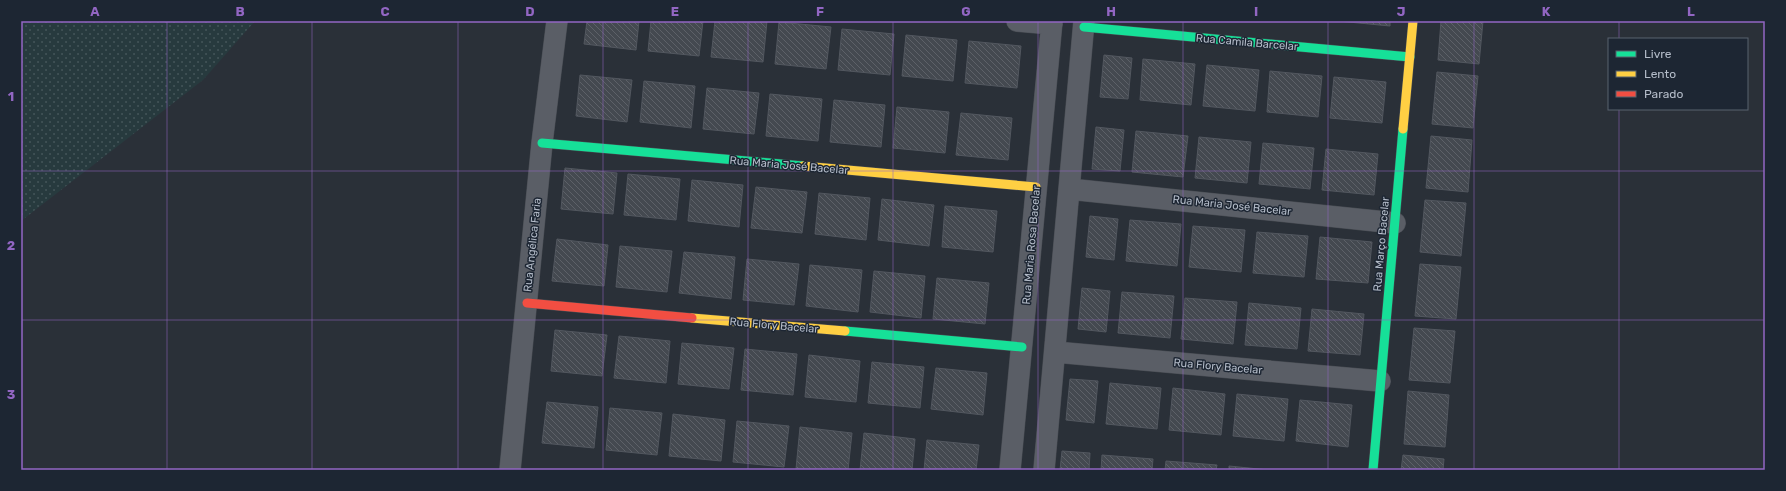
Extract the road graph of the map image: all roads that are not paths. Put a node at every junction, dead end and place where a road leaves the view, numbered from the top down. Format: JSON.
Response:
{"nodes":[{"id":1,"x":557,"y":21,"type":"edge"},
{"id":2,"x":1017,"y":21,"type":"edge"},
{"id":3,"x":1413,"y":21,"type":"edge"},
{"id":4,"x":1052,"y":23,"type":"edge"},
{"id":5,"x":1084,"y":24,"type":"edge"},
{"id":6,"x":1410,"y":57,"type":"junction"},
{"id":7,"x":542,"y":142,"type":"junction"},
{"id":8,"x":1036,"y":187,"type":"junction"},
{"id":9,"x":1069,"y":189,"type":"junction"},
{"id":10,"x":1395,"y":223,"type":"junction"},
{"id":11,"x":527,"y":303,"type":"junction"},
{"id":12,"x":1022,"y":347,"type":"junction"},
{"id":13,"x":1055,"y":352,"type":"junction"},
{"id":14,"x":1380,"y":381,"type":"junction"},
{"id":15,"x":510,"y":470,"type":"edge"},
{"id":16,"x":1010,"y":470,"type":"edge"},
{"id":17,"x":1044,"y":470,"type":"edge"},
{"id":18,"x":1373,"y":470,"type":"edge"}],
"edges":[{"from":1,"to":7,"type":"street","name":"Rua Angélica Faria"},
{"from":2,"to":4,"type":"street"},
{"from":3,"to":6,"type":"street","name":"Rua Março Bacelar"},
{"from":4,"to":8,"type":"street","name":"Rua Maria Rosa Bacelar"},
{"from":5,"to":6,"type":"street","name":"Rua Camila Barcelar"},
{"from":5,"to":9,"type":"street"},
{"from":6,"to":10,"type":"street","name":"Rua Março Bacelar"},
{"from":7,"to":8,"type":"street","name":"Rua Maria José Bacelar"},
{"from":7,"to":11,"type":"street","name":"Rua Angélica Faria"},
{"from":8,"to":12,"type":"street","name":"Rua Maria Rosa Bacelar"},
{"from":9,"to":10,"type":"street","name":"Rua Maria José Bacelar"},
{"from":9,"to":13,"type":"street"},
{"from":10,"to":14,"type":"street","name":"Rua Março Bacelar"},
{"from":11,"to":12,"type":"street","name":"Rua Flory Bacelar"},
{"from":11,"to":15,"type":"street","name":"Rua Angélica Faria"},
{"from":12,"to":16,"type":"street","name":"Rua Maria Rosa Bacelar"},
{"from":13,"to":14,"type":"street","name":"Rua Flory Bacelar"},
{"from":13,"to":17,"type":"street"},
{"from":14,"to":18,"type":"street","name":"Rua Março Bacelar"}]}
